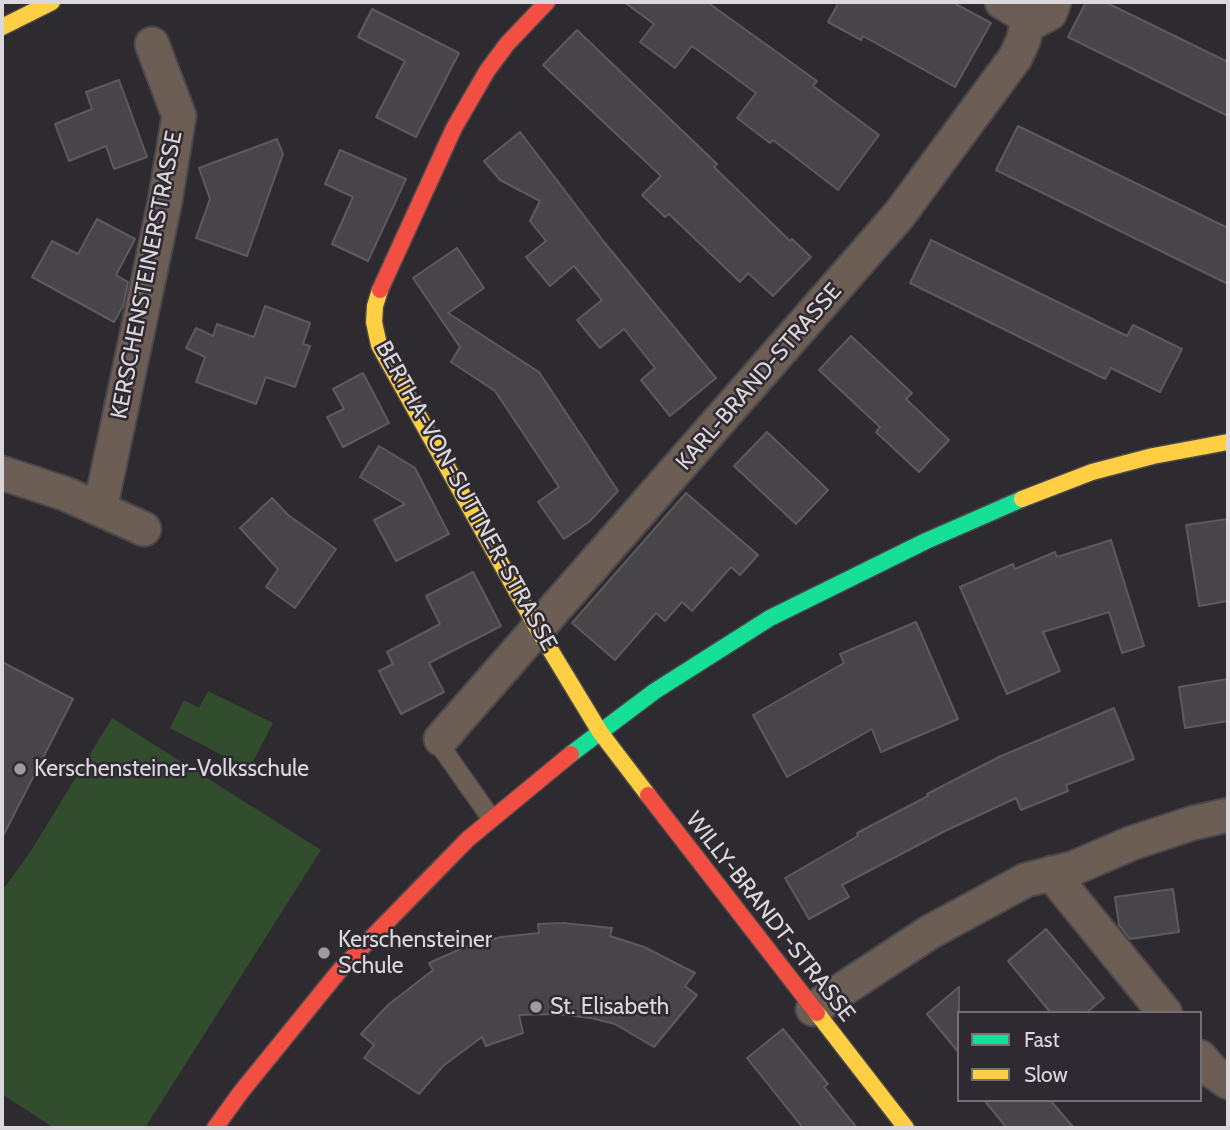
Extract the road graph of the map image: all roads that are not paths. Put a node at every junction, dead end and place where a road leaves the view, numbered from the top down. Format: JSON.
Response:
{"nodes":[{"id":1,"x":52,"y":2,"type":"edge"},
{"id":2,"x":547,"y":2,"type":"edge"},
{"id":3,"x":1002,"y":2,"type":"edge"},
{"id":4,"x":1054,"y":2,"type":"edge"},
{"id":5,"x":1027,"y":25,"type":"junction"},
{"id":6,"x":2,"y":27,"type":"edge"},
{"id":7,"x":152,"y":44,"type":"dead end"},
{"id":8,"x":1228,"y":442,"type":"edge"},
{"id":9,"x":2,"y":473,"type":"edge"},
{"id":10,"x":100,"y":509,"type":"junction"},
{"id":11,"x":144,"y":529,"type":"dead end"},
{"id":12,"x":537,"y":628,"type":"junction"},
{"id":13,"x":600,"y":732,"type":"junction"},
{"id":14,"x":441,"y":739,"type":"joint"},
{"id":15,"x":1228,"y":815,"type":"edge"},
{"id":16,"x":491,"y":818,"type":"junction"},
{"id":17,"x":1051,"y":873,"type":"junction"},
{"id":18,"x":813,"y":1009,"type":"junction"},
{"id":19,"x":1163,"y":1011,"type":"edge"},
{"id":20,"x":1202,"y":1058,"type":"edge"},
{"id":21,"x":1228,"y":1082,"type":"edge"},
{"id":22,"x":215,"y":1128,"type":"edge"},
{"id":23,"x":906,"y":1128,"type":"edge"}],
"edges":[{"from":1,"to":6,"type":"street"},
{"from":2,"to":12,"type":"street","name":"BERTHA-VON-SUTTNER-STRASSE"},
{"from":3,"to":5,"type":"street"},
{"from":4,"to":5,"type":"street"},
{"from":5,"to":12,"type":"street","name":"KARL-BRAND-STRASSE"},
{"from":7,"to":10,"type":"street","name":"KERSCHENSTEINERSTRASSE"},
{"from":8,"to":13,"type":"street"},
{"from":9,"to":10,"type":"street"},
{"from":10,"to":11,"type":"street"},
{"from":12,"to":13,"type":"street","name":"BERTHA-VON-SUTTNER-STRASSE"},
{"from":12,"to":14,"type":"street","name":"KARL-BRAND-STRASSE"},
{"from":13,"to":16,"type":"street"},
{"from":13,"to":18,"type":"street","name":"WILLY-BRANDT-STRASSE"},
{"from":14,"to":16,"type":"lane"},
{"from":15,"to":17,"type":"street"},
{"from":16,"to":22,"type":"street"},
{"from":17,"to":18,"type":"street"},
{"from":17,"to":19,"type":"street"},
{"from":18,"to":23,"type":"street","name":"WILLY-BRANDT-STRASSE"},
{"from":20,"to":21,"type":"street"}]}
